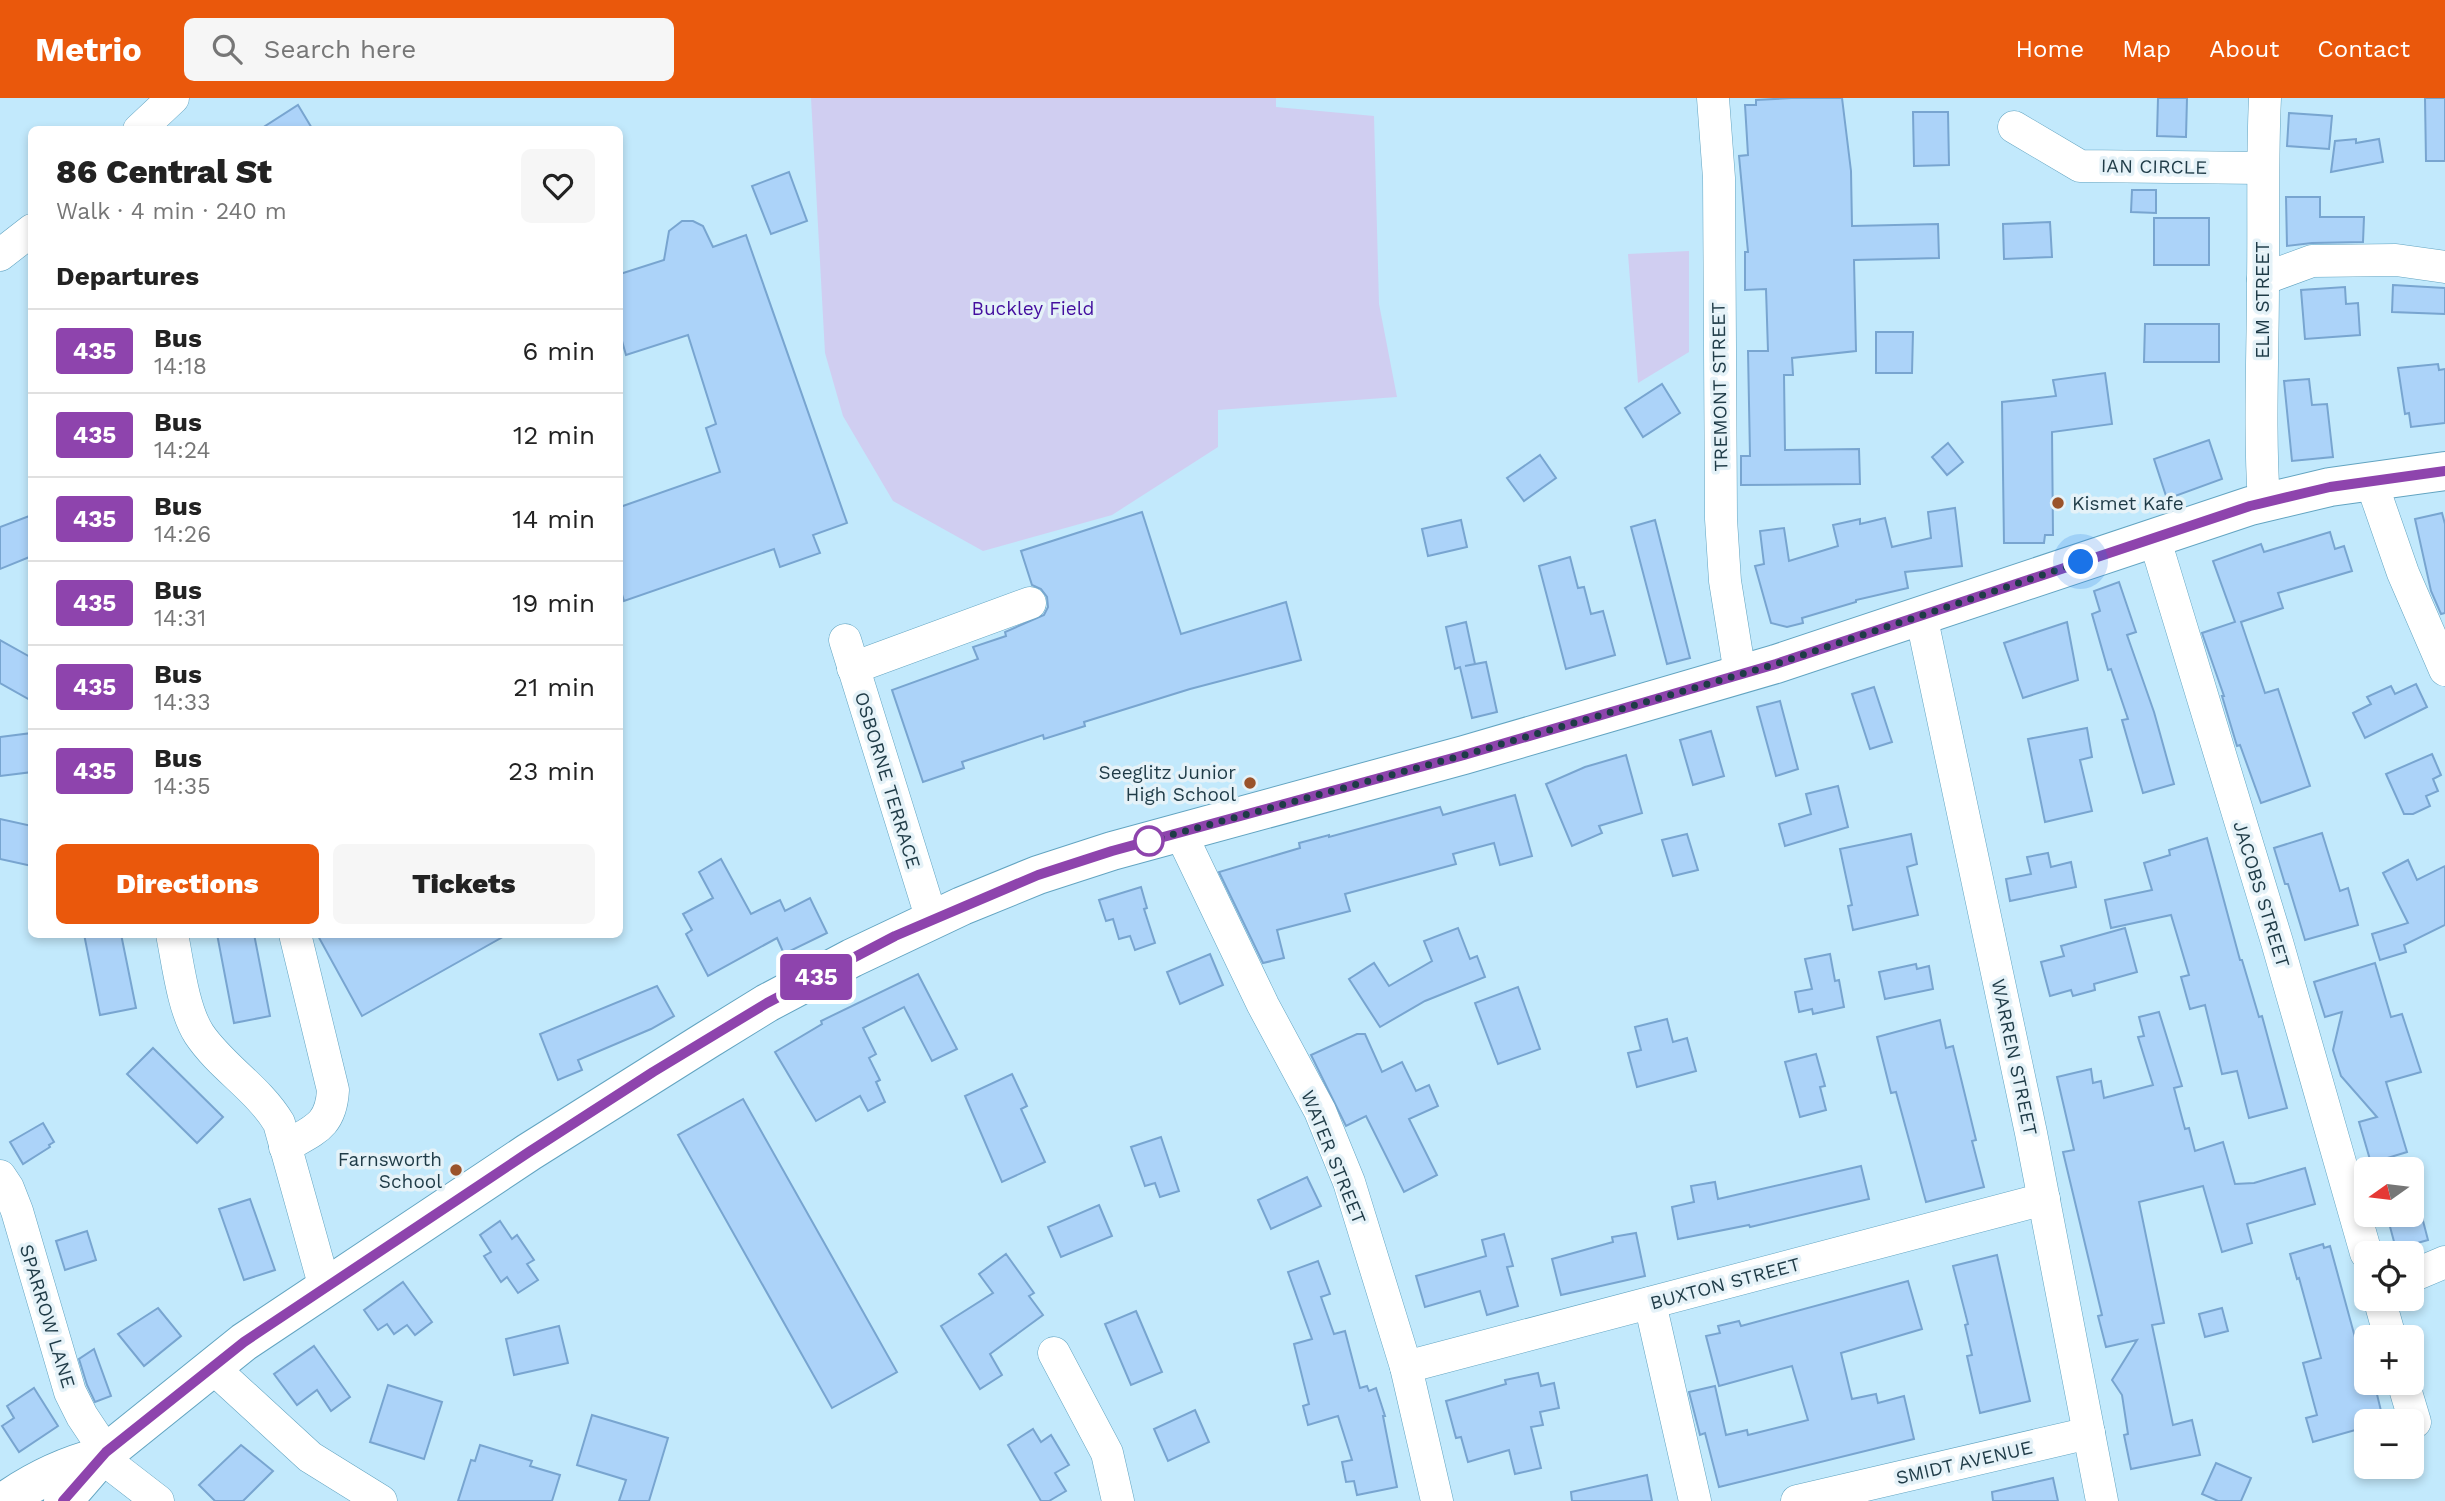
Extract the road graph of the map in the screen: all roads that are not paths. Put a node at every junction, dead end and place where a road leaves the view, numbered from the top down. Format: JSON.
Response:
{"nodes":[{"id":1,"x":173,"y":98,"type":"edge"},
{"id":2,"x":1713,"y":98,"type":"edge"},
{"id":3,"x":2265,"y":98,"type":"edge"},
{"id":4,"x":143,"y":126,"type":"edge"},
{"id":5,"x":2014,"y":127,"type":"dead end"},
{"id":6,"x":2262,"y":168,"type":"junction"},
{"id":7,"x":28,"y":233,"type":"edge"},
{"id":8,"x":0,"y":255,"type":"edge"},
{"id":9,"x":2445,"y":267,"type":"edge"},
{"id":10,"x":2263,"y":279,"type":"junction"},
{"id":11,"x":2445,"y":471,"type":"edge"},
{"id":12,"x":2371,"y":481,"type":"junction"},
{"id":13,"x":2264,"y":502,"type":"junction"},
{"id":14,"x":2154,"y":537,"type":"junction"},
{"id":15,"x":1030,"y":603,"type":"dead end"},
{"id":16,"x":1922,"y":615,"type":"junction"},
{"id":17,"x":2445,"y":670,"type":"edge"},
{"id":18,"x":1740,"y":674,"type":"junction"},
{"id":19,"x":1180,"y":832,"type":"junction"},
{"id":20,"x":932,"y":920,"type":"junction"},
{"id":21,"x":173,"y":938,"type":"edge"},
{"id":22,"x":296,"y":938,"type":"edge"},
{"id":23,"x":285,"y":1147,"type":"junction"},
{"id":24,"x":0,"y":1176,"type":"edge"},
{"id":25,"x":2044,"y":1199,"type":"junction"},
{"id":26,"x":2363,"y":1241,"type":"edge"},
{"id":27,"x":2445,"y":1262,"type":"edge"},
{"id":28,"x":2424,"y":1271,"type":"edge"},
{"id":29,"x":325,"y":1288,"type":"junction"},
{"id":30,"x":1650,"y":1303,"type":"junction"},
{"id":31,"x":1054,"y":1353,"type":"dead end"},
{"id":32,"x":211,"y":1366,"type":"junction"},
{"id":33,"x":1406,"y":1367,"type":"junction"},
{"id":34,"x":2089,"y":1433,"type":"junction"},
{"id":35,"x":104,"y":1455,"type":"junction"},
{"id":36,"x":5,"y":1501,"type":"edge"},
{"id":37,"x":63,"y":1501,"type":"edge"},
{"id":38,"x":158,"y":1501,"type":"edge"},
{"id":39,"x":382,"y":1501,"type":"edge"},
{"id":40,"x":1118,"y":1501,"type":"edge"},
{"id":41,"x":1437,"y":1501,"type":"edge"},
{"id":42,"x":1695,"y":1501,"type":"edge"},
{"id":43,"x":1797,"y":1501,"type":"edge"},
{"id":44,"x":2102,"y":1501,"type":"edge"}],
"edges":[{"from":1,"to":4,"type":"street"},
{"from":2,"to":18,"type":"street","name":"TREMONT STREET"},
{"from":3,"to":6,"type":"street","name":"ELM STREET"},
{"from":5,"to":6,"type":"street","name":"IAN CIRCLE"},
{"from":6,"to":10,"type":"street","name":"ELM STREET"},
{"from":7,"to":8,"type":"street"},
{"from":9,"to":10,"type":"street"},
{"from":10,"to":13,"type":"street","name":"ELM STREET"},
{"from":11,"to":12,"type":"main road"},
{"from":12,"to":13,"type":"main road"},
{"from":12,"to":17,"type":"street"},
{"from":13,"to":14,"type":"main road"},
{"from":14,"to":16,"type":"main road"},
{"from":14,"to":26,"type":"street","name":"JACOBS STREET"},
{"from":15,"to":20,"type":"street","name":"OSBORNE TERRACE"},
{"from":16,"to":18,"type":"main road"},
{"from":16,"to":25,"type":"street","name":"WARREN STREET"},
{"from":18,"to":19,"type":"main road"},
{"from":19,"to":20,"type":"main road"},
{"from":19,"to":33,"type":"street","name":"WATER STREET"},
{"from":20,"to":29,"type":"main road"},
{"from":21,"to":23,"type":"street"},
{"from":22,"to":23,"type":"street"},
{"from":23,"to":29,"type":"street"},
{"from":24,"to":35,"type":"street","name":"SPARROW LANE"},
{"from":25,"to":30,"type":"street","name":"BUXTON STREET"},
{"from":25,"to":34,"type":"street","name":"WARREN STREET"},
{"from":27,"to":28,"type":"street"},
{"from":29,"to":32,"type":"main road"},
{"from":30,"to":33,"type":"street","name":"BUXTON STREET"},
{"from":30,"to":42,"type":"street"},
{"from":31,"to":40,"type":"street"},
{"from":32,"to":35,"type":"main road"},
{"from":32,"to":39,"type":"street"},
{"from":33,"to":41,"type":"street","name":"WATER STREET"},
{"from":34,"to":43,"type":"street","name":"SMIDT AVENUE"},
{"from":34,"to":44,"type":"street","name":"WARREN STREET"},
{"from":35,"to":36,"type":"main road"},
{"from":35,"to":37,"type":"main road"},
{"from":35,"to":38,"type":"street","name":"SPARROW LANE"}]}
